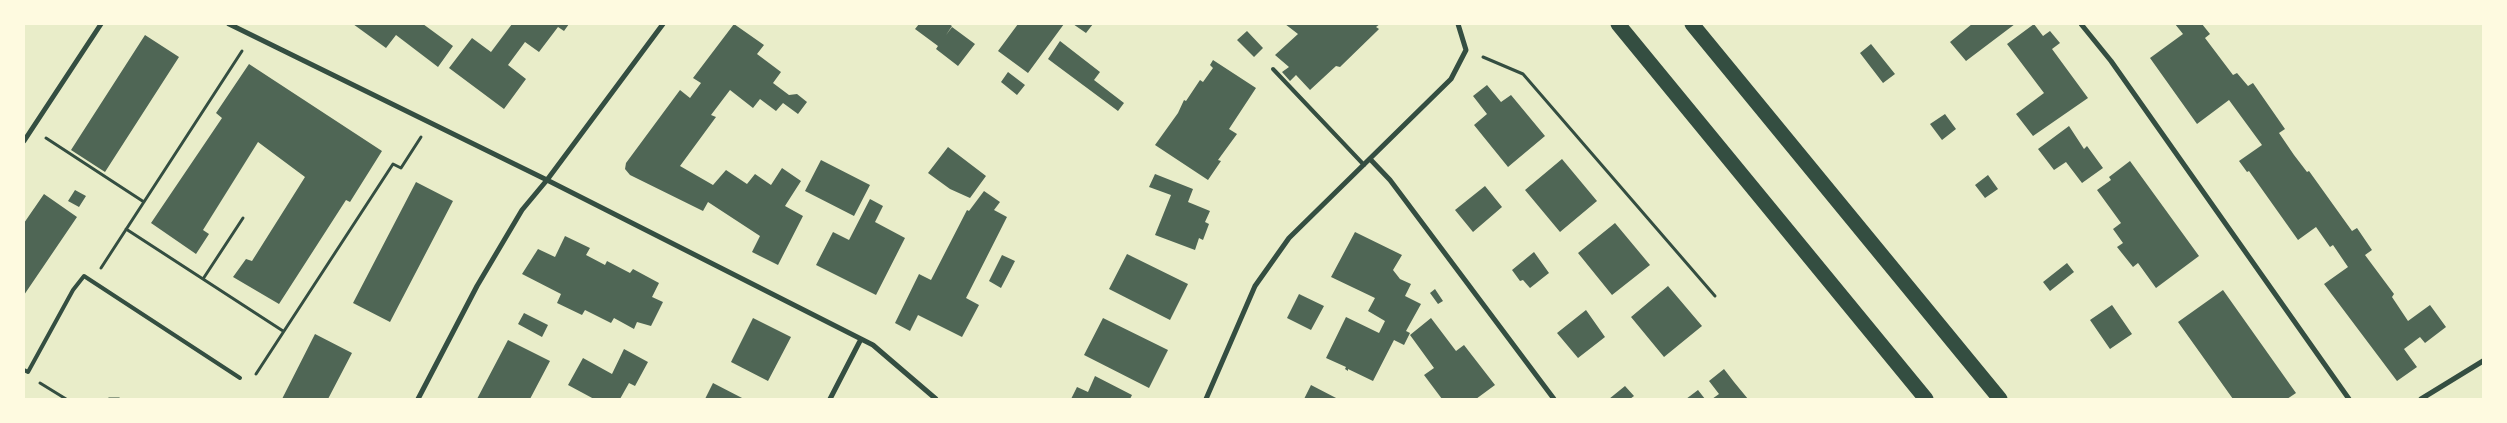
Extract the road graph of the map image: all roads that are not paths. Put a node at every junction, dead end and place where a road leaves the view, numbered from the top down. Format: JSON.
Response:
{"nodes":[{"id":1,"x":101,"y":24,"type":"edge"},
{"id":2,"x":229,"y":24,"type":"edge"},
{"id":3,"x":663,"y":24,"type":"edge"},
{"id":4,"x":1458,"y":24,"type":"edge"},
{"id":5,"x":1618,"y":24,"type":"edge"},
{"id":6,"x":1692,"y":24,"type":"edge"},
{"id":7,"x":2081,"y":24,"type":"edge"},
{"id":8,"x":1273,"y":69,"type":"dead end"},
{"id":9,"x":24,"y":141,"type":"edge"},
{"id":10,"x":1370,"y":159,"type":"junction"},
{"id":11,"x":1364,"y":165,"type":"junction"},
{"id":12,"x":547,"y":180,"type":"junction"},
{"id":13,"x":861,"y":339,"type":"junction"},
{"id":14,"x":2483,"y":361,"type":"edge"},
{"id":15,"x":24,"y":370,"type":"edge"},
{"id":16,"x":240,"y":378,"type":"dead end"},
{"id":17,"x":418,"y":399,"type":"edge"},
{"id":18,"x":830,"y":399,"type":"edge"},
{"id":19,"x":936,"y":399,"type":"edge"},
{"id":20,"x":1206,"y":399,"type":"edge"},
{"id":21,"x":1554,"y":399,"type":"edge"},
{"id":22,"x":1926,"y":399,"type":"edge"},
{"id":23,"x":2000,"y":399,"type":"edge"},
{"id":24,"x":2349,"y":399,"type":"edge"},
{"id":25,"x":2420,"y":399,"type":"edge"}],
"edges":[{"from":1,"to":9,"type":"street"},
{"from":2,"to":12,"type":"street"},
{"from":3,"to":12,"type":"street"},
{"from":4,"to":10,"type":"street"},
{"from":5,"to":22,"type":"highway"},
{"from":6,"to":23,"type":"highway"},
{"from":7,"to":24,"type":"street"},
{"from":8,"to":11,"type":"lane"},
{"from":10,"to":11,"type":"street"},
{"from":10,"to":21,"type":"street"},
{"from":11,"to":20,"type":"street"},
{"from":12,"to":13,"type":"street"},
{"from":12,"to":17,"type":"street"},
{"from":13,"to":18,"type":"street"},
{"from":13,"to":19,"type":"street"},
{"from":14,"to":25,"type":"street"},
{"from":15,"to":16,"type":"lane"}]}
